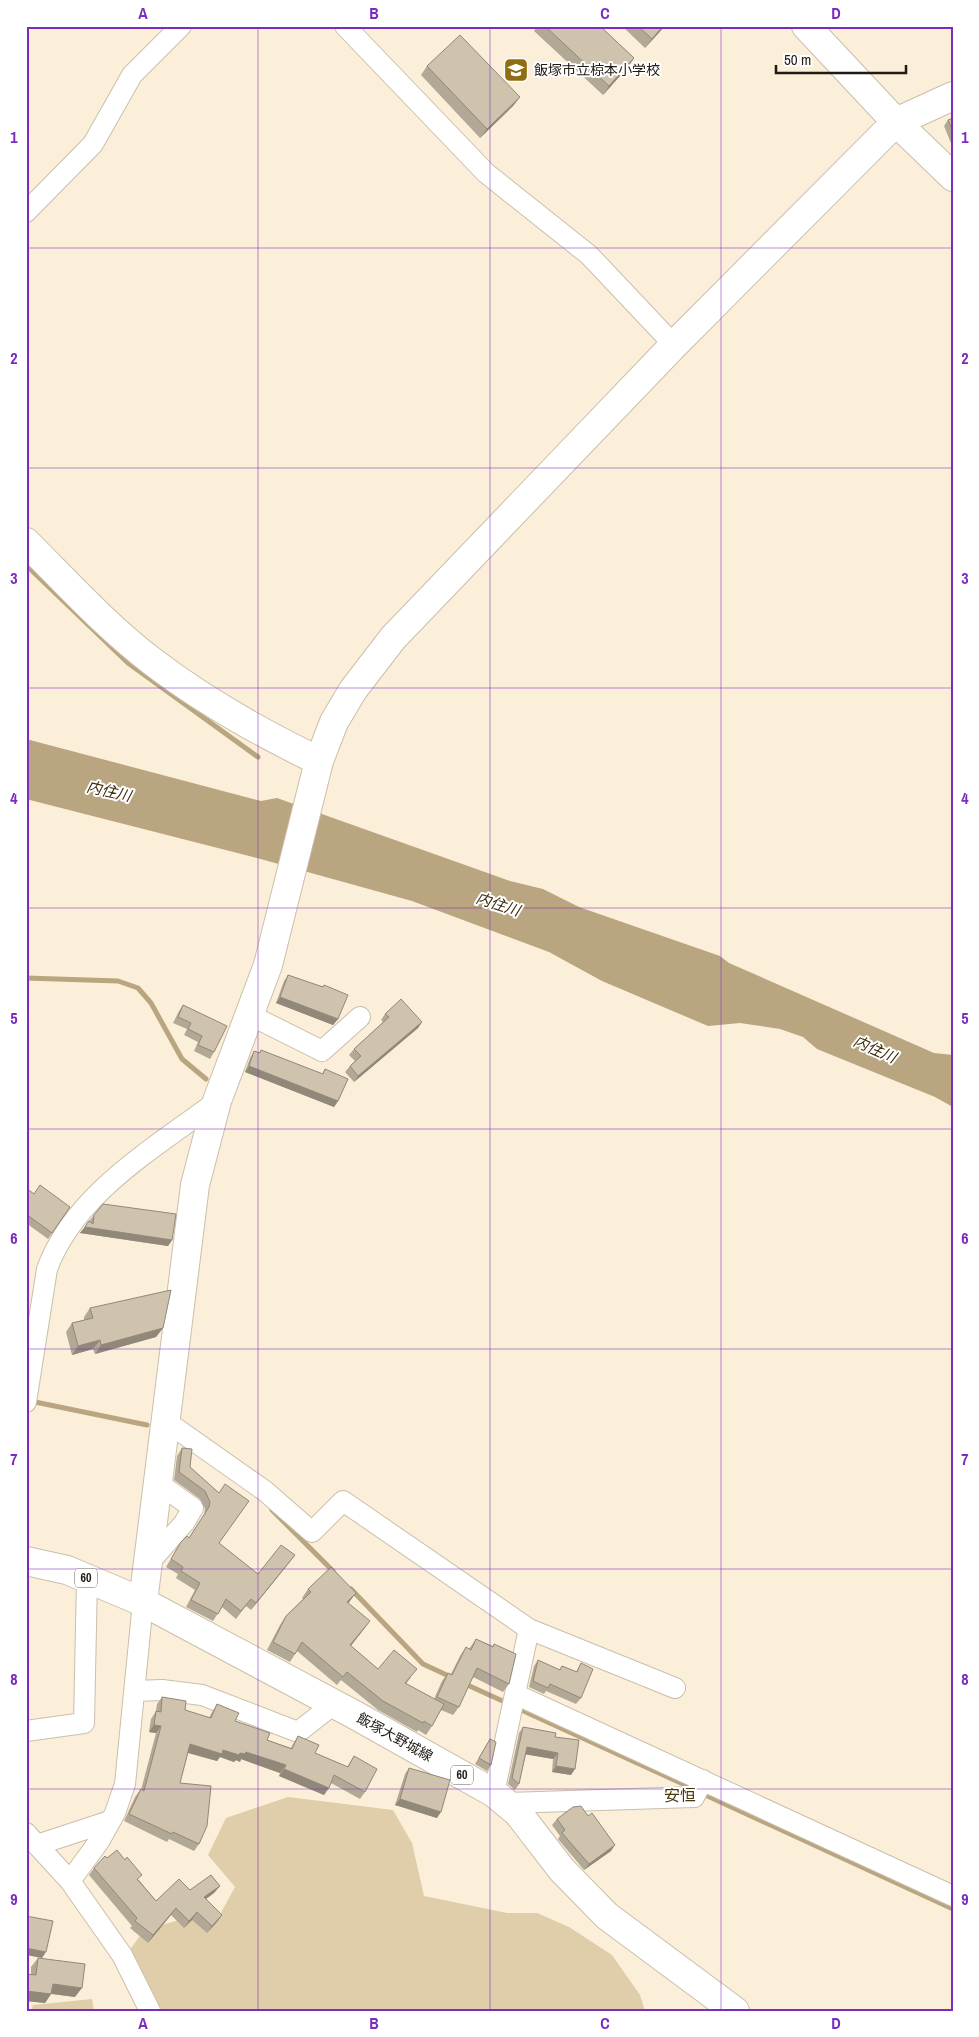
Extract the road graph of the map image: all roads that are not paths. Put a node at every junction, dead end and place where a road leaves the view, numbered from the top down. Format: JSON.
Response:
{"nodes":[{"id":1,"x":181,"y":26,"type":"edge"},
{"id":2,"x":346,"y":26,"type":"edge"},
{"id":3,"x":806,"y":26,"type":"edge"},
{"id":4,"x":953,"y":96,"type":"edge"},
{"id":5,"x":896,"y":122,"type":"junction"},
{"id":6,"x":953,"y":178,"type":"edge"},
{"id":7,"x":26,"y":212,"type":"edge"},
{"id":8,"x":674,"y":345,"type":"junction"},
{"id":9,"x":26,"y":542,"type":"edge"},
{"id":10,"x":319,"y":761,"type":"junction"},
{"id":11,"x":250,"y":1015,"type":"junction"},
{"id":12,"x":360,"y":1017,"type":"dead end"},
{"id":13,"x":217,"y":1101,"type":"junction"},
{"id":14,"x":26,"y":1402,"type":"edge"},
{"id":15,"x":167,"y":1422,"type":"junction"},
{"id":16,"x":158,"y":1483,"type":"junction"},
{"id":17,"x":26,"y":1560,"type":"edge"},
{"id":18,"x":148,"y":1564,"type":"junction"},
{"id":19,"x":87,"y":1578,"type":"junction"},
{"id":20,"x":143,"y":1602,"type":"junction"},
{"id":21,"x":529,"y":1629,"type":"junction"},
{"id":22,"x":674,"y":1688,"type":"dead end"},
{"id":23,"x":134,"y":1691,"type":"junction"},
{"id":24,"x":334,"y":1704,"type":"junction"},
{"id":25,"x":513,"y":1704,"type":"junction"},
{"id":26,"x":26,"y":1731,"type":"edge"},
{"id":27,"x":698,"y":1789,"type":"junction"},
{"id":28,"x":500,"y":1798,"type":"junction"},
{"id":29,"x":110,"y":1821,"type":"junction"},
{"id":30,"x":32,"y":1839,"type":"edge"},
{"id":31,"x":70,"y":1881,"type":"junction"},
{"id":32,"x":953,"y":1896,"type":"edge"},
{"id":33,"x":150,"y":2011,"type":"edge"},
{"id":34,"x":735,"y":2011,"type":"edge"}],
"edges":[{"from":1,"to":7,"type":"street"},
{"from":2,"to":8,"type":"street"},
{"from":3,"to":5,"type":"street"},
{"from":4,"to":5,"type":"street"},
{"from":5,"to":6,"type":"street"},
{"from":5,"to":8,"type":"street"},
{"from":8,"to":10,"type":"street"},
{"from":9,"to":10,"type":"street"},
{"from":10,"to":11,"type":"street"},
{"from":11,"to":12,"type":"street"},
{"from":11,"to":13,"type":"street"},
{"from":13,"to":14,"type":"street"},
{"from":13,"to":15,"type":"street"},
{"from":15,"to":16,"type":"street"},
{"from":15,"to":21,"type":"street"},
{"from":16,"to":18,"type":"street"},
{"from":16,"to":18,"type":"street"},
{"from":17,"to":19,"type":"street","name":"飯塚大野城線","number":"60"},
{"from":18,"to":20,"type":"street"},
{"from":19,"to":20,"type":"street","name":"飯塚大野城線","number":"60"},
{"from":19,"to":26,"type":"street"},
{"from":20,"to":23,"type":"street"},
{"from":20,"to":24,"type":"street","name":"飯塚大野城線","number":"60"},
{"from":21,"to":22,"type":"street"},
{"from":21,"to":25,"type":"street"},
{"from":23,"to":24,"type":"street"},
{"from":23,"to":29,"type":"street"},
{"from":24,"to":28,"type":"street","name":"飯塚大野城線","number":"60"},
{"from":25,"to":27,"type":"street"},
{"from":25,"to":28,"type":"street"},
{"from":27,"to":28,"type":"street"},
{"from":27,"to":32,"type":"street"},
{"from":28,"to":34,"type":"street","name":"飯塚大野城線","number":"60"},
{"from":29,"to":30,"type":"street"},
{"from":29,"to":31,"type":"street"},
{"from":30,"to":31,"type":"street"},
{"from":31,"to":33,"type":"street"}]}
